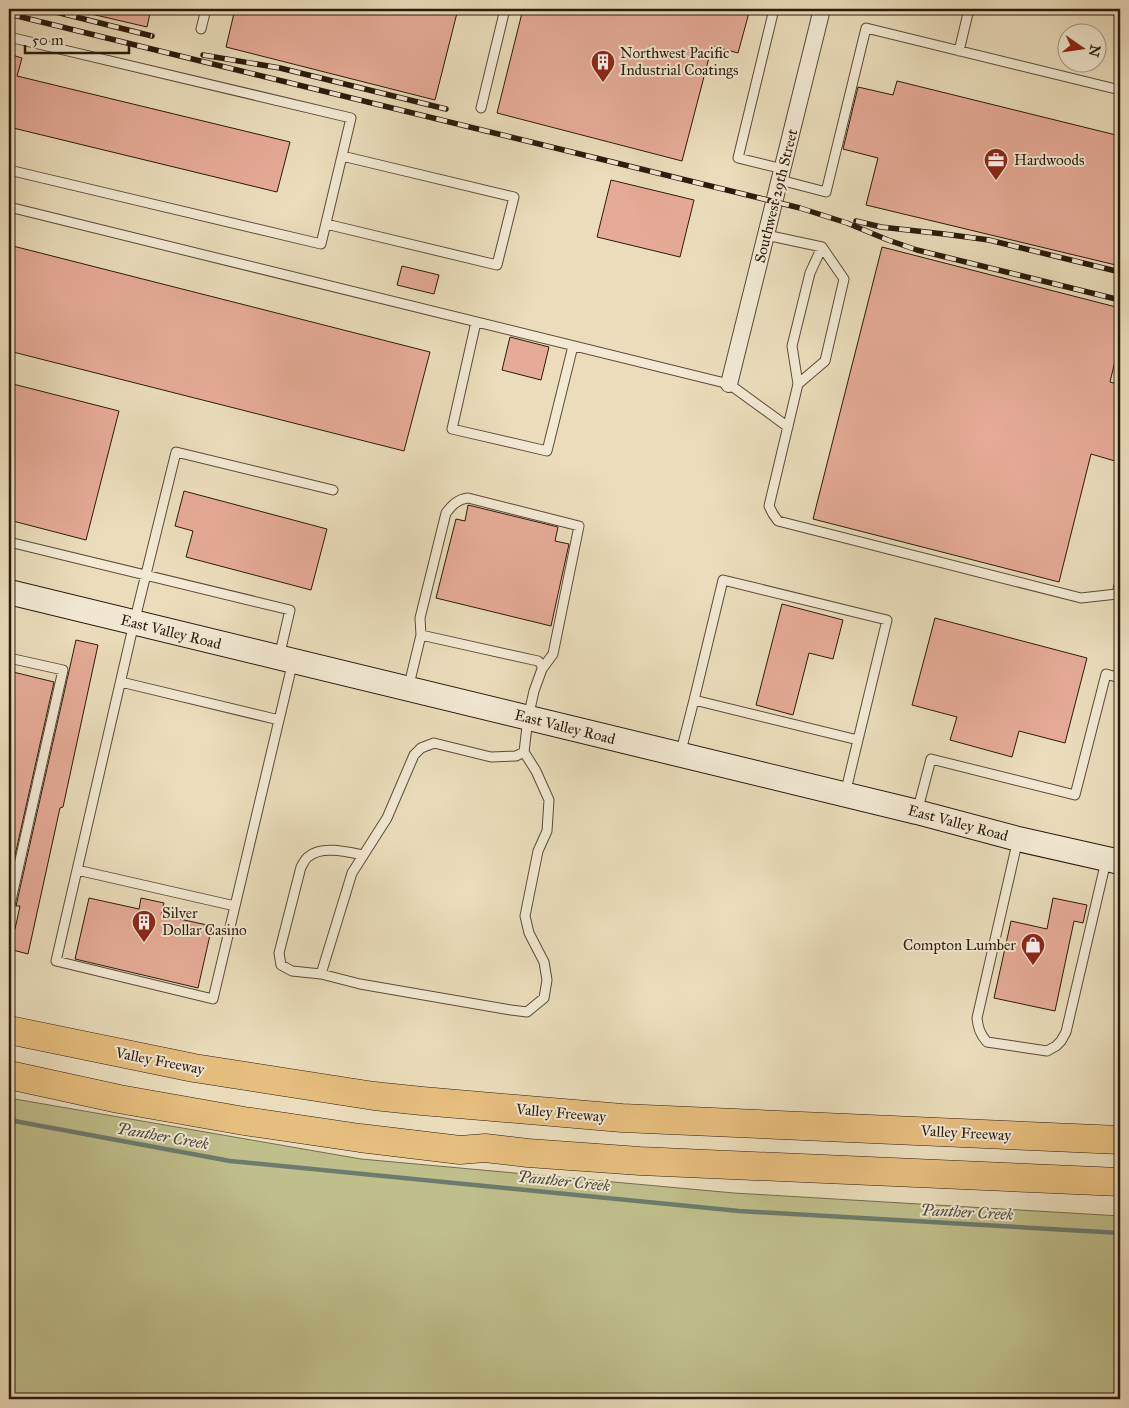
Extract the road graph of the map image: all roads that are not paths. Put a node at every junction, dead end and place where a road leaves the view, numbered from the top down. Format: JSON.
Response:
{"nodes":[{"id":1,"x":206,"y":9,"type":"edge"},
{"id":2,"x":505,"y":9,"type":"edge"},
{"id":3,"x":774,"y":9,"type":"edge"},
{"id":4,"x":822,"y":9,"type":"edge"},
{"id":5,"x":969,"y":9,"type":"edge"},
{"id":6,"x":201,"y":29,"type":"dead end"},
{"id":7,"x":9,"y":37,"type":"edge"},
{"id":8,"x":959,"y":51,"type":"junction"},
{"id":9,"x":1120,"y":90,"type":"edge"},
{"id":10,"x":481,"y":108,"type":"dead end"},
{"id":11,"x":342,"y":156,"type":"junction"},
{"id":12,"x":9,"y":170,"type":"edge"},
{"id":13,"x":781,"y":175,"type":"junction"},
{"id":14,"x":9,"y":207,"type":"edge"},
{"id":15,"x":326,"y":224,"type":"junction"},
{"id":16,"x":766,"y":235,"type":"junction"},
{"id":17,"x":822,"y":247,"type":"junction"},
{"id":18,"x":476,"y":322,"type":"junction"},
{"id":19,"x":573,"y":346,"type":"junction"},
{"id":20,"x":730,"y":384,"type":"junction"},
{"id":21,"x":798,"y":384,"type":"junction"},
{"id":22,"x":788,"y":427,"type":"junction"},
{"id":23,"x":333,"y":490,"type":"dead end"},
{"id":24,"x":9,"y":542,"type":"edge"},
{"id":25,"x":146,"y":575,"type":"junction"},
{"id":26,"x":1120,"y":581,"type":"edge"},
{"id":27,"x":9,"y":592,"type":"edge"},
{"id":28,"x":1119,"y":595,"type":"edge"},
{"id":29,"x":134,"y":623,"type":"junction"},
{"id":30,"x":421,"y":635,"type":"junction"},
{"id":31,"x":9,"y":658,"type":"edge"},
{"id":32,"x":286,"y":659,"type":"junction"},
{"id":33,"x":542,"y":670,"type":"junction"},
{"id":34,"x":1120,"y":678,"type":"edge"},
{"id":35,"x":121,"y":682,"type":"junction"},
{"id":36,"x":408,"y":689,"type":"junction"},
{"id":37,"x":694,"y":700,"type":"junction"},
{"id":38,"x":528,"y":718,"type":"junction"},
{"id":39,"x":279,"y":720,"type":"junction"},
{"id":40,"x":858,"y":740,"type":"junction"},
{"id":41,"x":524,"y":752,"type":"junction"},
{"id":42,"x":680,"y":755,"type":"junction"},
{"id":43,"x":845,"y":795,"type":"junction"},
{"id":44,"x":917,"y":812,"type":"junction"},
{"id":45,"x":1018,"y":839,"type":"junction"},
{"id":46,"x":363,"y":855,"type":"junction"},
{"id":47,"x":1113,"y":860,"type":"edge"},
{"id":48,"x":77,"y":870,"type":"junction"},
{"id":49,"x":235,"y":906,"type":"junction"},
{"id":50,"x":9,"y":909,"type":"edge"},
{"id":51,"x":321,"y":974,"type":"junction"},
{"id":52,"x":9,"y":1030,"type":"edge"},
{"id":53,"x":9,"y":1064,"type":"edge"},
{"id":54,"x":9,"y":1075,"type":"edge"},
{"id":55,"x":1120,"y":1140,"type":"edge"},
{"id":56,"x":485,"y":1148,"type":"junction"},
{"id":57,"x":1120,"y":1182,"type":"edge"}],
"edges":[{"from":1,"to":6,"type":"lane"},
{"from":2,"to":10,"type":"lane"},
{"from":3,"to":13,"type":"lane"},
{"from":4,"to":13,"type":"street","name":"Southwest 29th Street"},
{"from":5,"to":8,"type":"lane"},
{"from":7,"to":11,"type":"lane"},
{"from":8,"to":9,"type":"lane"},
{"from":8,"to":13,"type":"lane"},
{"from":11,"to":15,"type":"lane"},
{"from":11,"to":15,"type":"lane"},
{"from":12,"to":15,"type":"lane"},
{"from":13,"to":16,"type":"street","name":"Southwest 29th Street"},
{"from":14,"to":18,"type":"lane"},
{"from":16,"to":17,"type":"lane"},
{"from":16,"to":20,"type":"street","name":"Southwest 29th Street"},
{"from":17,"to":21,"type":"lane"},
{"from":17,"to":21,"type":"lane"},
{"from":18,"to":19,"type":"lane"},
{"from":18,"to":19,"type":"lane"},
{"from":19,"to":20,"type":"lane"},
{"from":20,"to":22,"type":"lane"},
{"from":21,"to":22,"type":"lane"},
{"from":22,"to":28,"type":"lane"},
{"from":23,"to":25,"type":"lane"},
{"from":24,"to":25,"type":"lane"},
{"from":25,"to":29,"type":"lane"},
{"from":25,"to":32,"type":"lane"},
{"from":26,"to":28,"type":"lane"},
{"from":27,"to":29,"type":"street","name":"East Valley Road"},
{"from":29,"to":32,"type":"street","name":"East Valley Road"},
{"from":29,"to":35,"type":"lane"},
{"from":30,"to":33,"type":"lane"},
{"from":30,"to":33,"type":"lane"},
{"from":30,"to":36,"type":"lane"},
{"from":31,"to":50,"type":"lane"},
{"from":32,"to":36,"type":"street","name":"East Valley Road"},
{"from":32,"to":39,"type":"lane"},
{"from":33,"to":38,"type":"lane"},
{"from":34,"to":44,"type":"lane"},
{"from":35,"to":39,"type":"lane"},
{"from":35,"to":48,"type":"lane"},
{"from":36,"to":38,"type":"street","name":"East Valley Road"},
{"from":37,"to":40,"type":"lane"},
{"from":37,"to":40,"type":"lane"},
{"from":37,"to":42,"type":"lane"},
{"from":38,"to":41,"type":"lane"},
{"from":38,"to":42,"type":"street","name":"East Valley Road"},
{"from":39,"to":49,"type":"lane"},
{"from":40,"to":43,"type":"lane"},
{"from":41,"to":46,"type":"lane"},
{"from":41,"to":51,"type":"lane"},
{"from":42,"to":43,"type":"street","name":"East Valley Road"},
{"from":43,"to":44,"type":"street","name":"East Valley Road"},
{"from":44,"to":45,"type":"street","name":"East Valley Road"},
{"from":45,"to":47,"type":"street","name":"East Valley Road"},
{"from":45,"to":47,"type":"lane"},
{"from":46,"to":51,"type":"lane"},
{"from":46,"to":51,"type":"lane"},
{"from":48,"to":49,"type":"lane"},
{"from":48,"to":49,"type":"lane"},
{"from":52,"to":55,"type":"highway","name":"Valley Freeway"},
{"from":53,"to":56,"type":"highway"},
{"from":54,"to":56,"type":"highway"},
{"from":56,"to":57,"type":"highway"}]}
